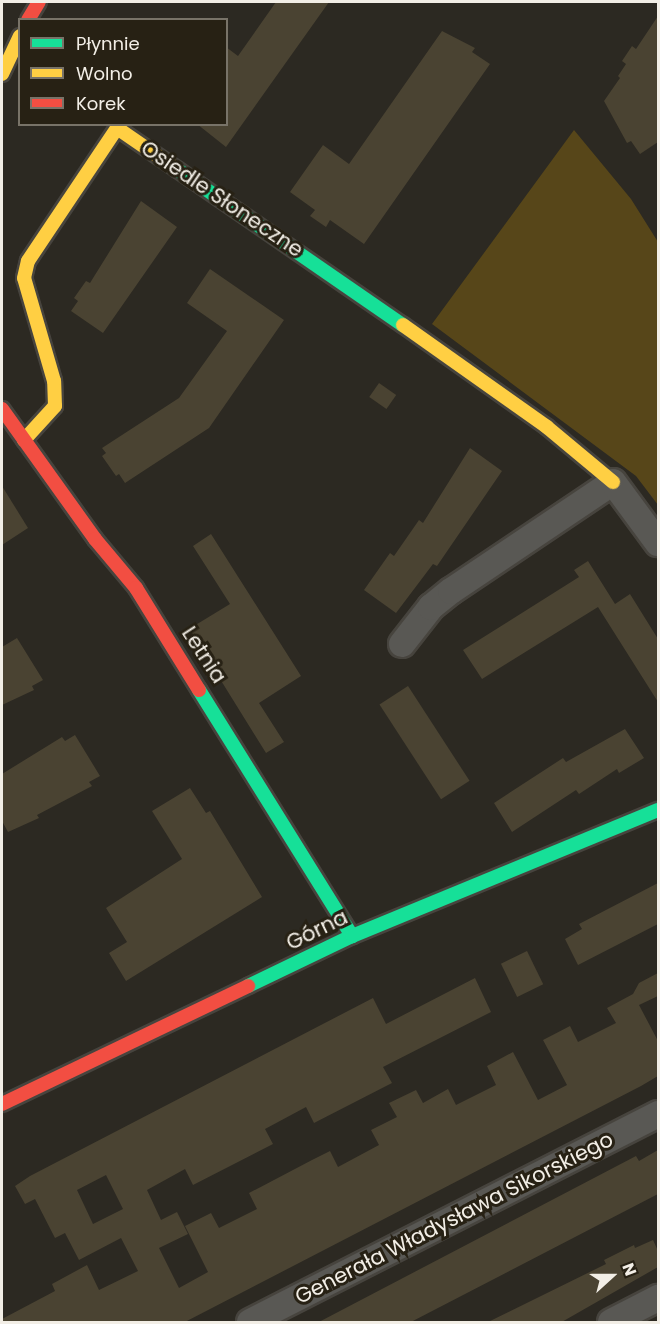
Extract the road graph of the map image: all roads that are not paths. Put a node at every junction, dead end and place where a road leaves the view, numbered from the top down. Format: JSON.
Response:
{"nodes":[{"id":1,"x":39,"y":2,"type":"edge"},
{"id":2,"x":29,"y":18,"type":"edge"},
{"id":3,"x":18,"y":40,"type":"edge"},
{"id":4,"x":2,"y":74,"type":"edge"},
{"id":5,"x":2,"y":410,"type":"edge"},
{"id":6,"x":24,"y":440,"type":"junction"},
{"id":7,"x":613,"y":482,"type":"junction"},
{"id":8,"x":658,"y":543,"type":"edge"},
{"id":9,"x":402,"y":644,"type":"dead end"},
{"id":10,"x":658,"y":810,"type":"edge"},
{"id":11,"x":352,"y":936,"type":"junction"},
{"id":12,"x":2,"y":1104,"type":"edge"},
{"id":13,"x":658,"y":1114,"type":"edge"},
{"id":14,"x":658,"y":1298,"type":"edge"},
{"id":15,"x":250,"y":1323,"type":"edge"},
{"id":16,"x":611,"y":1323,"type":"edge"}],
"edges":[{"from":1,"to":2,"type":"street"},
{"from":3,"to":4,"type":"street"},
{"from":5,"to":6,"type":"street","name":"Letnia"},
{"from":6,"to":7,"type":"street","name":"Osiedle Słoneczne"},
{"from":6,"to":11,"type":"street","name":"Letnia"},
{"from":7,"to":8,"type":"street","name":"Osiedle Słoneczne"},
{"from":7,"to":9,"type":"street"},
{"from":10,"to":11,"type":"street","name":"Górna"},
{"from":11,"to":12,"type":"street","name":"Górna"},
{"from":13,"to":15,"type":"street","name":"Generała Władysława Sikorskiego"},
{"from":14,"to":16,"type":"street"}]}
